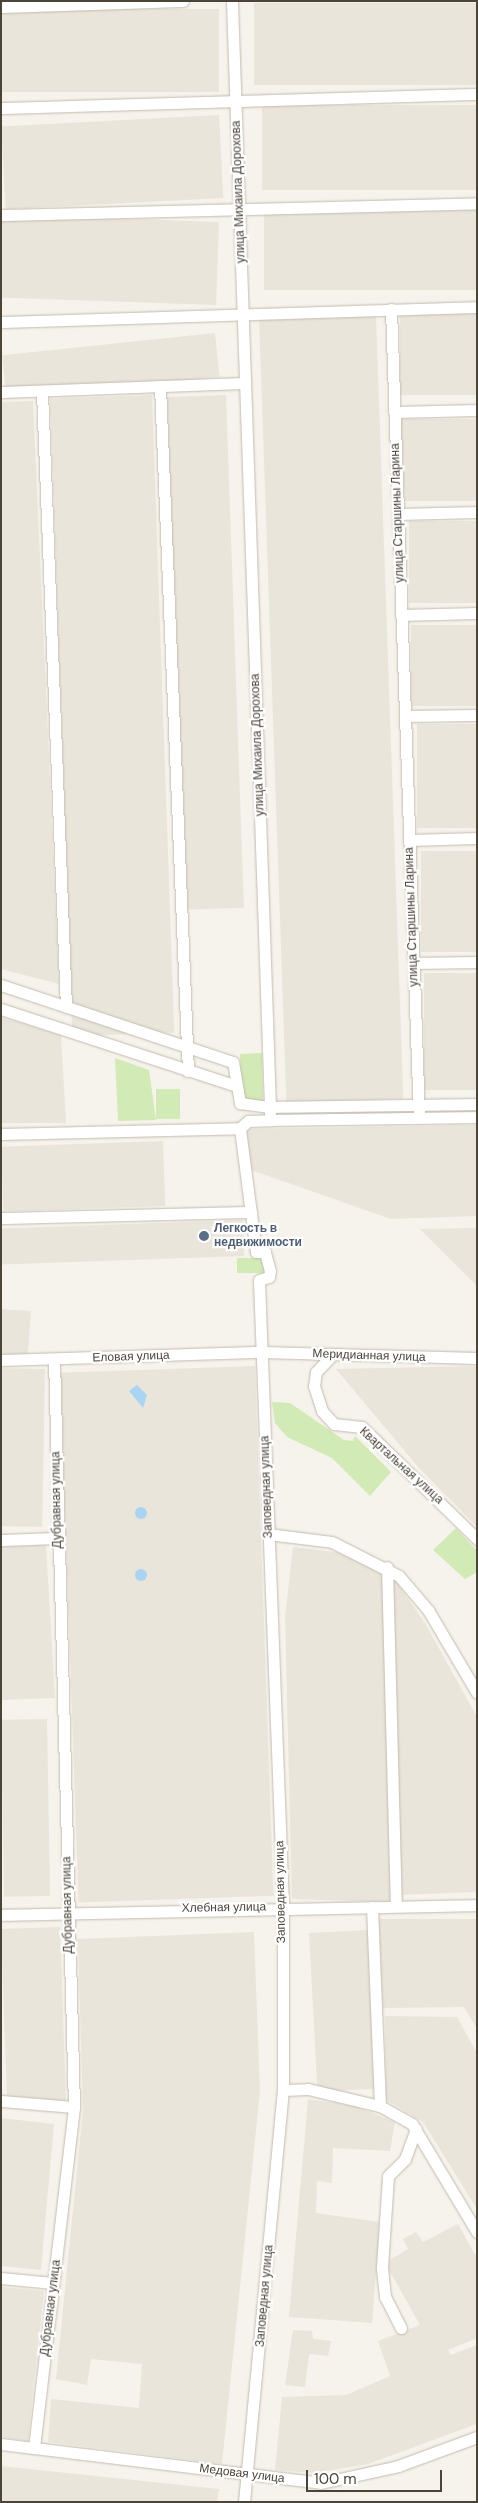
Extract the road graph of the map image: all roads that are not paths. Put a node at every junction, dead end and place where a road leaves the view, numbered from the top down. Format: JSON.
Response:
{"nodes":[{"id":1,"x":182,"y":1,"type":"edge"},
{"id":2,"x":232,"y":1,"type":"edge"},
{"id":3,"x":1,"y":7,"type":"edge"},
{"id":4,"x":477,"y":94,"type":"edge"},
{"id":5,"x":236,"y":101,"type":"junction"},
{"id":6,"x":1,"y":108,"type":"edge"},
{"id":7,"x":477,"y":202,"type":"edge"},
{"id":8,"x":239,"y":210,"type":"junction"},
{"id":9,"x":1,"y":216,"type":"edge"},
{"id":10,"x":477,"y":307,"type":"edge"},
{"id":11,"x":391,"y":309,"type":"junction"},
{"id":12,"x":243,"y":317,"type":"junction"},
{"id":13,"x":1,"y":322,"type":"edge"},
{"id":14,"x":245,"y":383,"type":"junction"},
{"id":15,"x":160,"y":386,"type":"junction"},
{"id":16,"x":42,"y":391,"type":"junction"},
{"id":17,"x":1,"y":392,"type":"edge"},
{"id":18,"x":477,"y":410,"type":"edge"},
{"id":19,"x":394,"y":412,"type":"junction"},
{"id":20,"x":477,"y":512,"type":"edge"},
{"id":21,"x":398,"y":514,"type":"junction"},
{"id":22,"x":477,"y":613,"type":"edge"},
{"id":23,"x":401,"y":615,"type":"junction"},
{"id":24,"x":477,"y":715,"type":"edge"},
{"id":25,"x":405,"y":716,"type":"junction"},
{"id":26,"x":477,"y":838,"type":"edge"},
{"id":27,"x":409,"y":840,"type":"junction"},
{"id":28,"x":477,"y":962,"type":"edge"},
{"id":29,"x":414,"y":963,"type":"junction"},
{"id":30,"x":1,"y":985,"type":"edge"},
{"id":31,"x":66,"y":1007,"type":"junction"},
{"id":32,"x":1,"y":1009,"type":"edge"},
{"id":33,"x":188,"y":1046,"type":"junction"},
{"id":34,"x":188,"y":1071,"type":"junction"},
{"id":35,"x":233,"y":1086,"type":"junction"},
{"id":36,"x":477,"y":1104,"type":"edge"},
{"id":37,"x":419,"y":1106,"type":"junction"},
{"id":38,"x":270,"y":1107,"type":"junction"},
{"id":39,"x":477,"y":1117,"type":"edge"},
{"id":40,"x":419,"y":1118,"type":"junction"},
{"id":41,"x":271,"y":1120,"type":"junction"},
{"id":42,"x":240,"y":1128,"type":"junction"},
{"id":43,"x":1,"y":1134,"type":"edge"},
{"id":44,"x":251,"y":1212,"type":"junction"},
{"id":45,"x":1,"y":1218,"type":"edge"},
{"id":46,"x":262,"y":1352,"type":"junction"},
{"id":47,"x":332,"y":1354,"type":"junction"},
{"id":48,"x":477,"y":1358,"type":"edge"},
{"id":49,"x":54,"y":1359,"type":"junction"},
{"id":50,"x":1,"y":1360,"type":"edge"},
{"id":51,"x":268,"y":1534,"type":"junction"},
{"id":52,"x":57,"y":1538,"type":"junction"},
{"id":53,"x":477,"y":1538,"type":"edge"},
{"id":54,"x":1,"y":1540,"type":"edge"},
{"id":55,"x":387,"y":1566,"type":"junction"},
{"id":56,"x":477,"y":1693,"type":"edge"},
{"id":57,"x":477,"y":1905,"type":"edge"},
{"id":58,"x":283,"y":1906,"type":"junction"},
{"id":59,"x":396,"y":1906,"type":"junction"},
{"id":60,"x":372,"y":1907,"type":"junction"},
{"id":61,"x":68,"y":1912,"type":"junction"},
{"id":62,"x":1,"y":1915,"type":"edge"},
{"id":63,"x":283,"y":2090,"type":"junction"},
{"id":64,"x":1,"y":2101,"type":"edge"},
{"id":65,"x":74,"y":2106,"type":"junction"},
{"id":66,"x":380,"y":2106,"type":"junction"},
{"id":67,"x":416,"y":2129,"type":"junction"},
{"id":68,"x":477,"y":2232,"type":"edge"},
{"id":69,"x":1,"y":2278,"type":"edge"},
{"id":70,"x":54,"y":2283,"type":"junction"},
{"id":71,"x":400,"y":2328,"type":"dead end"},
{"id":72,"x":477,"y":2437,"type":"edge"},
{"id":73,"x":1,"y":2444,"type":"edge"},
{"id":74,"x":34,"y":2448,"type":"junction"},
{"id":75,"x":248,"y":2476,"type":"junction"},
{"id":76,"x":244,"y":2502,"type":"edge"}],
"edges":[{"from":1,"to":3,"type":"street"},
{"from":2,"to":5,"type":"street","name":"улица Михаила Дорохова"},
{"from":4,"to":5,"type":"street"},
{"from":5,"to":6,"type":"street"},
{"from":5,"to":8,"type":"street","name":"улица Михаила Дорохова"},
{"from":7,"to":8,"type":"street"},
{"from":8,"to":9,"type":"street"},
{"from":8,"to":12,"type":"street","name":"улица Михаила Дорохова"},
{"from":10,"to":11,"type":"street"},
{"from":11,"to":12,"type":"street"},
{"from":11,"to":19,"type":"street","name":"улица Старшины Ларина"},
{"from":12,"to":13,"type":"street"},
{"from":12,"to":14,"type":"street","name":"улица Михаила Дорохова"},
{"from":14,"to":15,"type":"street"},
{"from":14,"to":38,"type":"street","name":"улица Михаила Дорохова"},
{"from":15,"to":16,"type":"street"},
{"from":15,"to":33,"type":"street"},
{"from":16,"to":17,"type":"street"},
{"from":16,"to":31,"type":"street"},
{"from":18,"to":19,"type":"street"},
{"from":19,"to":21,"type":"street","name":"улица Старшины Ларина"},
{"from":20,"to":21,"type":"street"},
{"from":21,"to":23,"type":"street","name":"улица Старшины Ларина"},
{"from":22,"to":23,"type":"street"},
{"from":23,"to":25,"type":"street","name":"улица Старшины Ларина"},
{"from":24,"to":25,"type":"street"},
{"from":25,"to":27,"type":"street","name":"улица Старшины Ларина"},
{"from":26,"to":27,"type":"street"},
{"from":27,"to":29,"type":"street","name":"улица Старшины Ларина"},
{"from":28,"to":29,"type":"street"},
{"from":29,"to":37,"type":"street","name":"улица Старшины Ларина"},
{"from":30,"to":31,"type":"street"},
{"from":31,"to":33,"type":"street"},
{"from":32,"to":34,"type":"street"},
{"from":33,"to":34,"type":"street"},
{"from":33,"to":35,"type":"street"},
{"from":34,"to":35,"type":"street"},
{"from":35,"to":38,"type":"street"},
{"from":36,"to":37,"type":"street"},
{"from":37,"to":38,"type":"street"},
{"from":37,"to":40,"type":"street","name":"улица Старшины Ларина"},
{"from":38,"to":41,"type":"street","name":"улица Михаила Дорохова"},
{"from":39,"to":40,"type":"street"},
{"from":40,"to":41,"type":"street"},
{"from":41,"to":42,"type":"street"},
{"from":42,"to":43,"type":"street"},
{"from":42,"to":44,"type":"street"},
{"from":44,"to":45,"type":"street"},
{"from":44,"to":46,"type":"street","name":"Заповедная улица"},
{"from":46,"to":47,"type":"street","name":"Меридианная улица"},
{"from":46,"to":49,"type":"street","name":"Еловая улица"},
{"from":46,"to":51,"type":"street","name":"Заповедная улица"},
{"from":47,"to":48,"type":"street","name":"Меридианная улица"},
{"from":47,"to":53,"type":"street","name":"Квартальная улица"},
{"from":49,"to":50,"type":"street","name":"Еловая улица"},
{"from":49,"to":52,"type":"street","name":"Дубравная улица"},
{"from":51,"to":55,"type":"street"},
{"from":51,"to":58,"type":"street","name":"Заповедная улица"},
{"from":52,"to":54,"type":"street"},
{"from":52,"to":61,"type":"street","name":"Дубравная улица"},
{"from":55,"to":56,"type":"street"},
{"from":55,"to":59,"type":"street"},
{"from":57,"to":59,"type":"street","name":"Хлебная улица"},
{"from":58,"to":60,"type":"street","name":"Хлебная улица"},
{"from":58,"to":61,"type":"street","name":"Хлебная улица"},
{"from":58,"to":63,"type":"street","name":"Заповедная улица"},
{"from":59,"to":60,"type":"street","name":"Хлебная улица"},
{"from":60,"to":66,"type":"street"},
{"from":61,"to":62,"type":"street","name":"Хлебная улица"},
{"from":61,"to":65,"type":"street","name":"Дубравная улица"},
{"from":63,"to":66,"type":"street"},
{"from":63,"to":75,"type":"street","name":"Заповедная улица"},
{"from":64,"to":65,"type":"street"},
{"from":65,"to":70,"type":"street","name":"Дубравная улица"},
{"from":66,"to":67,"type":"street"},
{"from":67,"to":68,"type":"street"},
{"from":67,"to":71,"type":"street"},
{"from":69,"to":70,"type":"street"},
{"from":70,"to":74,"type":"street","name":"Дубравная улица"},
{"from":72,"to":75,"type":"street","name":"Медовая улица"},
{"from":73,"to":74,"type":"street","name":"Медовая улица"},
{"from":74,"to":75,"type":"street","name":"Медовая улица"},
{"from":75,"to":76,"type":"street","name":"Заповедная улица"}]}
